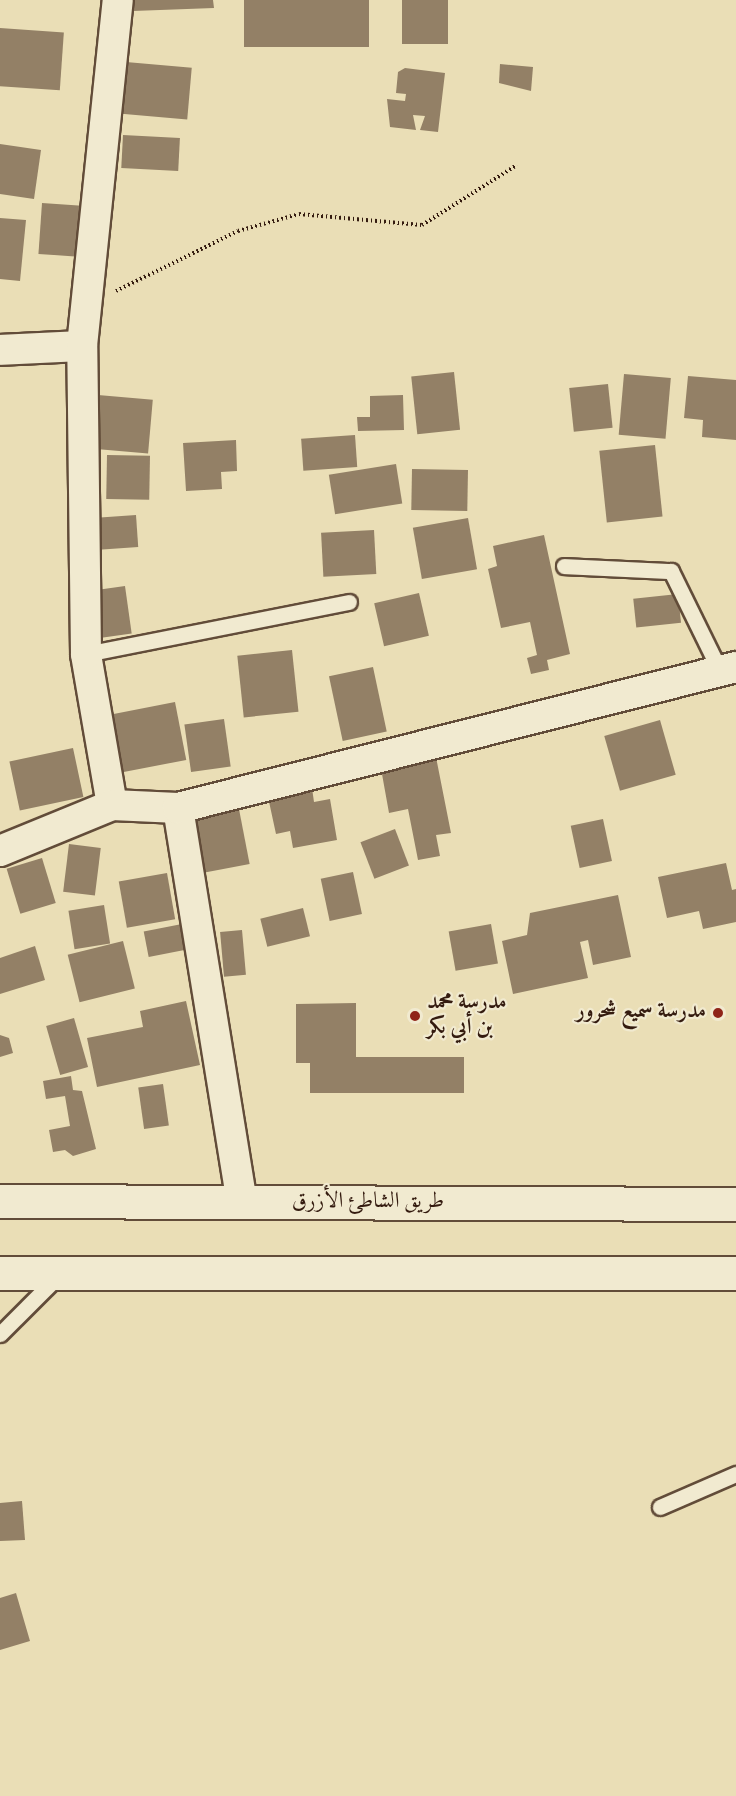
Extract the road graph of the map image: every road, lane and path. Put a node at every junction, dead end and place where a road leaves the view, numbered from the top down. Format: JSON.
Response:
{"nodes":[{"id":1,"x":118,"y":0,"type":"edge"},
{"id":2,"x":517,"y":165,"type":"dead end"},
{"id":3,"x":87,"y":307,"type":"junction"},
{"id":4,"x":82,"y":346,"type":"junction"},
{"id":5,"x":0,"y":350,"type":"edge"},
{"id":6,"x":564,"y":566,"type":"dead end"},
{"id":7,"x":349,"y":602,"type":"dead end"},
{"id":8,"x":86,"y":654,"type":"junction"},
{"id":9,"x":728,"y":669,"type":"edge"},
{"id":10,"x":112,"y":805,"type":"junction"},
{"id":11,"x":178,"y":808,"type":"junction"},
{"id":12,"x":0,"y":850,"type":"edge"},
{"id":13,"x":0,"y":1201,"type":"edge"},
{"id":14,"x":242,"y":1203,"type":"junction"},
{"id":15,"x":736,"y":1203,"type":"edge"},
{"id":16,"x":63,"y":1273,"type":"junction"},
{"id":17,"x":736,"y":1273,"type":"edge"},
{"id":18,"x":0,"y":1274,"type":"edge"},
{"id":19,"x":0,"y":1334,"type":"edge"},
{"id":20,"x":736,"y":1474,"type":"edge"},
{"id":21,"x":660,"y":1507,"type":"dead end"}],
"edges":[{"from":1,"to":3,"type":"street"},
{"from":2,"to":3,"type":"path"},
{"from":3,"to":4,"type":"street"},
{"from":4,"to":5,"type":"street"},
{"from":4,"to":8,"type":"street"},
{"from":6,"to":9,"type":"lane"},
{"from":7,"to":8,"type":"lane"},
{"from":8,"to":10,"type":"street"},
{"from":9,"to":11,"type":"street"},
{"from":10,"to":11,"type":"street"},
{"from":10,"to":12,"type":"street"},
{"from":11,"to":14,"type":"street"},
{"from":13,"to":14,"type":"main road","name":"طريق الشاطئ الأزرق"},
{"from":14,"to":15,"type":"main road","name":"طريق الشاطئ الأزرق"},
{"from":16,"to":17,"type":"main road"},
{"from":16,"to":18,"type":"main road"},
{"from":16,"to":19,"type":"lane"},
{"from":20,"to":21,"type":"lane"}]}
